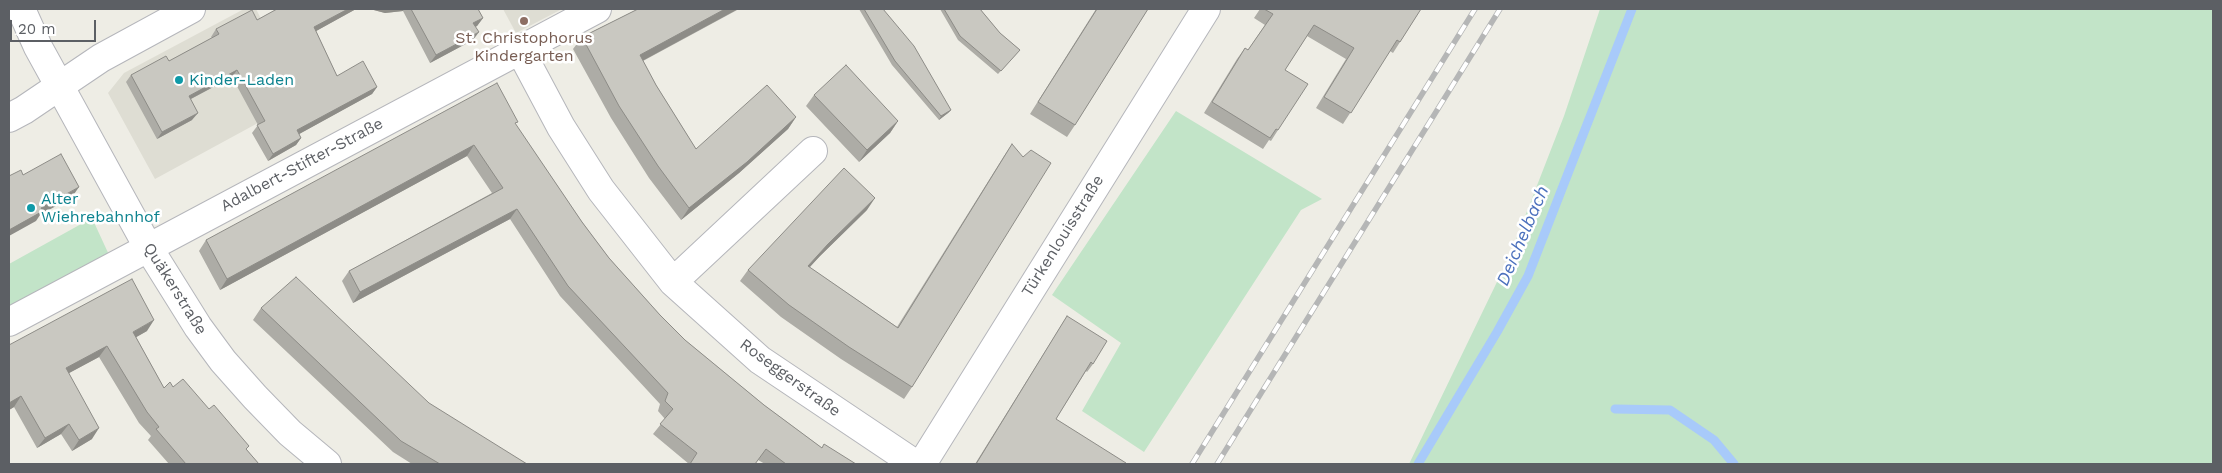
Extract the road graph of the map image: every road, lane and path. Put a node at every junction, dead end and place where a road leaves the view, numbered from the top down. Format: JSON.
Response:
{"nodes":[{"id":1,"x":21,"y":9,"type":"edge"},
{"id":2,"x":191,"y":9,"type":"edge"},
{"id":3,"x":597,"y":9,"type":"edge"},
{"id":4,"x":1206,"y":9,"type":"edge"},
{"id":5,"x":520,"y":50,"type":"junction"},
{"id":6,"x":60,"y":85,"type":"junction"},
{"id":7,"x":9,"y":118,"type":"edge"},
{"id":8,"x":813,"y":151,"type":"dead end"},
{"id":9,"x":148,"y":247,"type":"junction"},
{"id":10,"x":674,"y":282,"type":"junction"},
{"id":11,"x":9,"y":322,"type":"edge"},
{"id":12,"x":327,"y":464,"type":"edge"},
{"id":13,"x":915,"y":464,"type":"edge"},
{"id":14,"x":922,"y":464,"type":"edge"}],
"edges":[{"from":1,"to":6,"type":"street","name":"Quäkerstraße"},
{"from":2,"to":6,"type":"street"},
{"from":3,"to":5,"type":"street","name":"Adalbert-Stifter-Straße"},
{"from":4,"to":14,"type":"street","name":"Türkenlouisstraße"},
{"from":5,"to":9,"type":"street","name":"Adalbert-Stifter-Straße"},
{"from":5,"to":10,"type":"street","name":"Roseggerstraße"},
{"from":6,"to":7,"type":"street"},
{"from":6,"to":9,"type":"street","name":"Quäkerstraße"},
{"from":8,"to":10,"type":"street"},
{"from":9,"to":11,"type":"street","name":"Adalbert-Stifter-Straße"},
{"from":9,"to":12,"type":"street","name":"Quäkerstraße"},
{"from":10,"to":13,"type":"street","name":"Roseggerstraße"}]}
